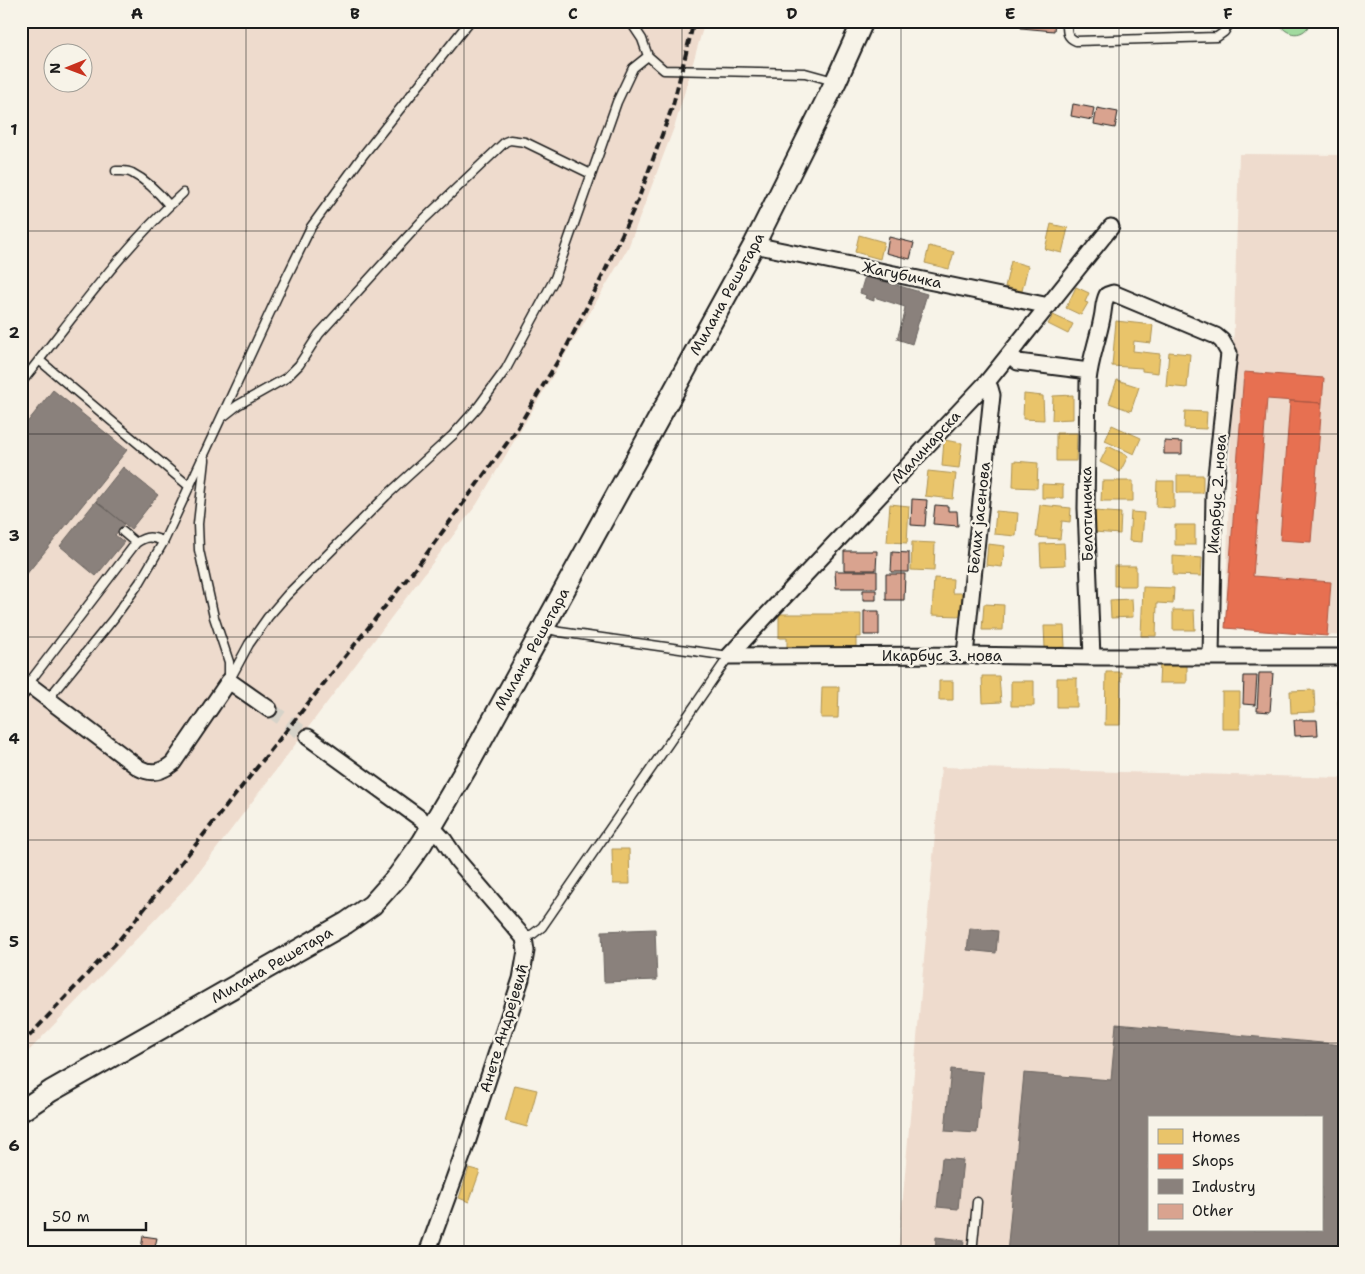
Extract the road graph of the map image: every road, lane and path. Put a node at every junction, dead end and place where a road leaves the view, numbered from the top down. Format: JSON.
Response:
{"nodes":[{"id":1,"x":470,"y":21,"type":"edge"},
{"id":2,"x":630,"y":21,"type":"edge"},
{"id":3,"x":863,"y":21,"type":"edge"},
{"id":4,"x":1067,"y":21,"type":"edge"},
{"id":5,"x":1231,"y":21,"type":"edge"},
{"id":6,"x":648,"y":56,"type":"junction"},
{"id":7,"x":836,"y":81,"type":"junction"},
{"id":8,"x":116,"y":171,"type":"dead end"},
{"id":9,"x":591,"y":174,"type":"junction"},
{"id":10,"x":183,"y":193,"type":"dead end"},
{"id":11,"x":169,"y":205,"type":"junction"},
{"id":12,"x":1111,"y":228,"type":"dead end"},
{"id":13,"x":754,"y":245,"type":"junction"},
{"id":14,"x":1050,"y":306,"type":"junction"},
{"id":15,"x":1216,"y":336,"type":"joint"},
{"id":16,"x":1010,"y":355,"type":"junction"},
{"id":17,"x":39,"y":360,"type":"junction"},
{"id":18,"x":1089,"y":371,"type":"junction"},
{"id":19,"x":987,"y":382,"type":"junction"},
{"id":20,"x":21,"y":383,"type":"edge"},
{"id":21,"x":222,"y":418,"type":"junction"},
{"id":22,"x":206,"y":451,"type":"junction"},
{"id":23,"x":190,"y":487,"type":"junction"},
{"id":24,"x":123,"y":532,"type":"dead end"},
{"id":25,"x":164,"y":541,"type":"junction"},
{"id":26,"x":136,"y":543,"type":"junction"},
{"id":27,"x":544,"y":628,"type":"junction"},
{"id":28,"x":964,"y":655,"type":"junction"},
{"id":29,"x":729,"y":656,"type":"junction"},
{"id":30,"x":1092,"y":657,"type":"junction"},
{"id":31,"x":1212,"y":657,"type":"junction"},
{"id":32,"x":1344,"y":657,"type":"edge"},
{"id":33,"x":229,"y":681,"type":"junction"},
{"id":34,"x":25,"y":688,"type":"edge"},
{"id":35,"x":48,"y":699,"type":"junction"},
{"id":36,"x":268,"y":709,"type":"tunnel mouth"},
{"id":37,"x":308,"y":737,"type":"tunnel mouth"},
{"id":38,"x":432,"y":827,"type":"junction"},
{"id":39,"x":524,"y":938,"type":"junction"},
{"id":40,"x":21,"y":1111,"type":"edge"},
{"id":41,"x":977,"y":1202,"type":"dead end"},
{"id":42,"x":427,"y":1253,"type":"edge"},
{"id":43,"x":972,"y":1253,"type":"edge"}],
"edges":[{"from":1,"to":21,"type":"lane"},
{"from":2,"to":6,"type":"lane"},
{"from":3,"to":7,"type":"street","name":"Милана Решетара"},
{"from":4,"to":5,"type":"lane"},
{"from":6,"to":7,"type":"lane"},
{"from":6,"to":9,"type":"lane"},
{"from":7,"to":13,"type":"street","name":"Милана Решетара"},
{"from":8,"to":11,"type":"lane"},
{"from":9,"to":21,"type":"lane"},
{"from":9,"to":33,"type":"lane"},
{"from":10,"to":11,"type":"lane"},
{"from":11,"to":17,"type":"lane"},
{"from":12,"to":14,"type":"street","name":"Малинарска"},
{"from":13,"to":14,"type":"street","name":"Жагубичка"},
{"from":13,"to":27,"type":"street","name":"Милана Решетара"},
{"from":14,"to":16,"type":"street","name":"Малинарска"},
{"from":15,"to":18,"type":"street","name":"Белотиначка"},
{"from":15,"to":31,"type":"street","name":"Икарбус 2. нова"},
{"from":16,"to":18,"type":"street"},
{"from":16,"to":19,"type":"street","name":"Малинарска"},
{"from":17,"to":20,"type":"lane"},
{"from":17,"to":23,"type":"lane"},
{"from":18,"to":30,"type":"street","name":"Белотиначка"},
{"from":19,"to":28,"type":"street","name":"Белих јасенова"},
{"from":19,"to":29,"type":"street","name":"Малинарска"},
{"from":21,"to":22,"type":"lane"},
{"from":22,"to":23,"type":"lane"},
{"from":22,"to":33,"type":"lane"},
{"from":23,"to":25,"type":"lane"},
{"from":24,"to":26,"type":"lane"},
{"from":25,"to":26,"type":"lane"},
{"from":25,"to":35,"type":"lane"},
{"from":26,"to":34,"type":"lane"},
{"from":27,"to":29,"type":"lane","name":"Икарбус 3. нова"},
{"from":27,"to":38,"type":"street","name":"Милана Решетара"},
{"from":28,"to":29,"type":"street","name":"Икарбус 3. нова"},
{"from":28,"to":30,"type":"street","name":"Икарбус 3. нова"},
{"from":29,"to":39,"type":"lane"},
{"from":30,"to":31,"type":"street","name":"Икарбус 3. нова"},
{"from":31,"to":32,"type":"street","name":"Икарбус 3. нова"},
{"from":33,"to":35,"type":"street"},
{"from":33,"to":36,"type":"street"},
{"from":34,"to":35,"type":"street"},
{"from":37,"to":38,"type":"street"},
{"from":38,"to":39,"type":"street"},
{"from":38,"to":40,"type":"street","name":"Милана Решетара"},
{"from":39,"to":42,"type":"street","name":"Анете Андрејевић"},
{"from":41,"to":43,"type":"lane"}]}
